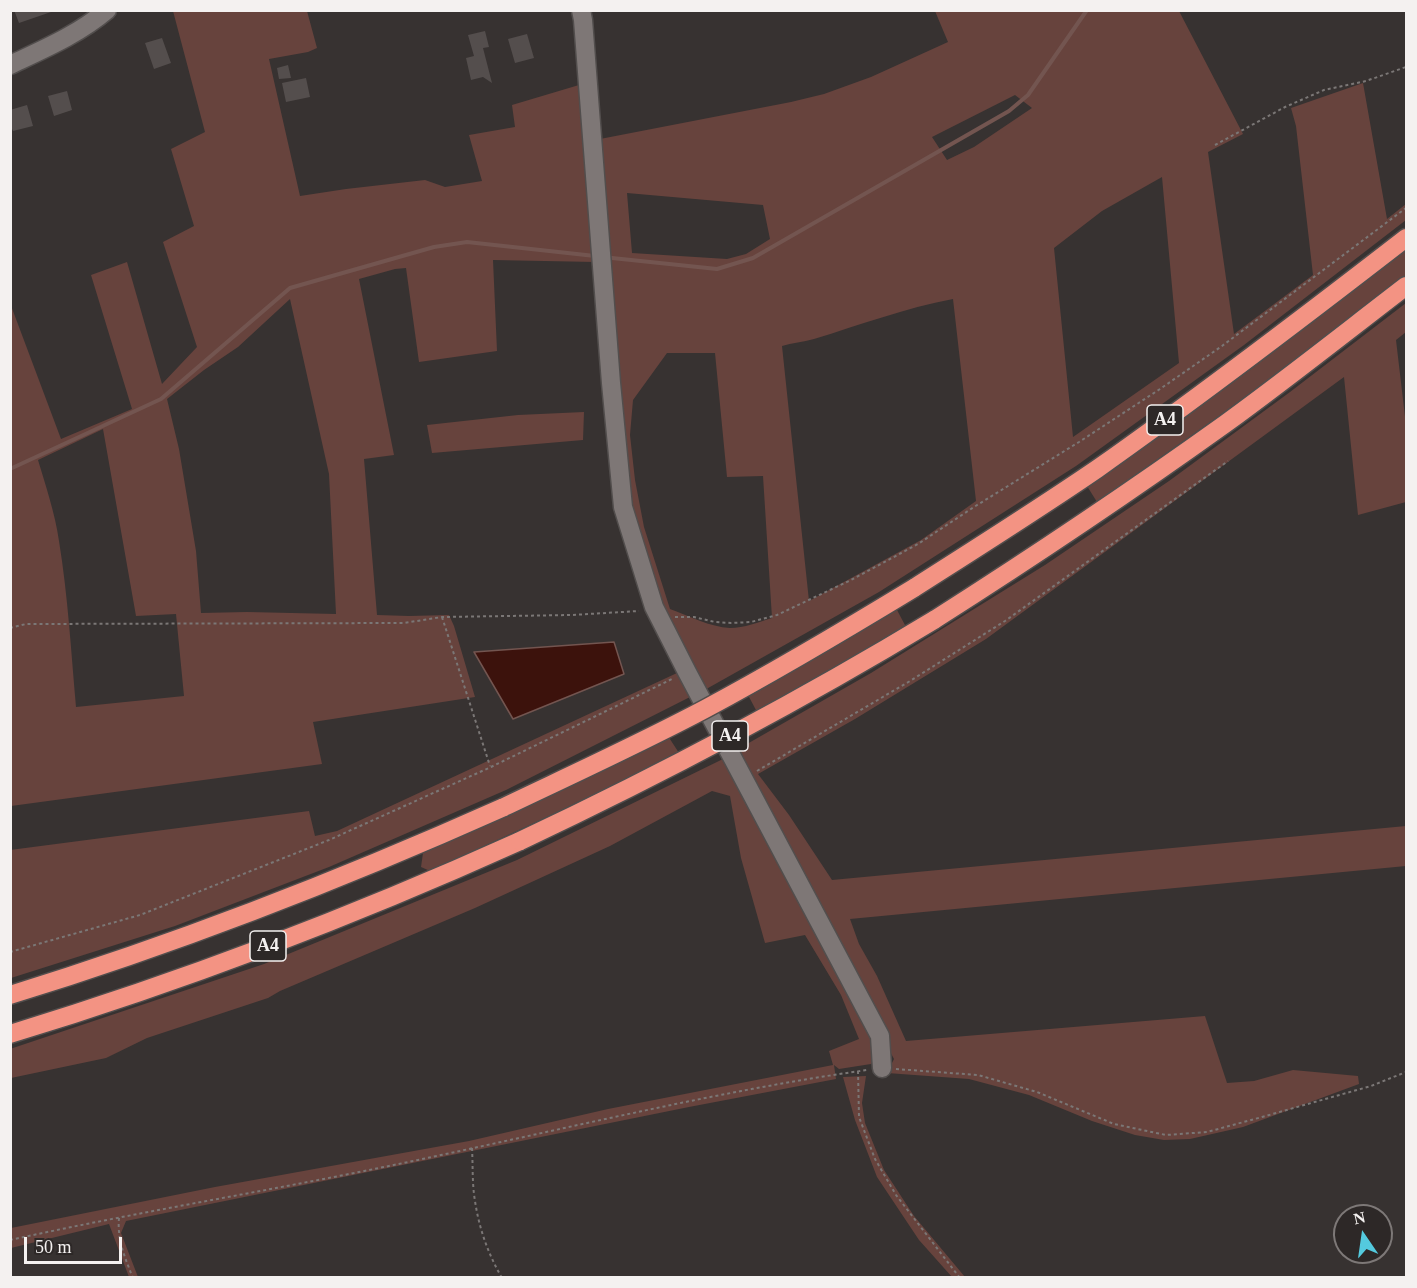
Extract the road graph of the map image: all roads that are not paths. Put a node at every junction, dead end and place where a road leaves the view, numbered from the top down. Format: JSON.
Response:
{"nodes":[{"id":1,"x":107,"y":10,"type":"edge"},
{"id":2,"x":581,"y":10,"type":"edge"},
{"id":3,"x":10,"y":65,"type":"edge"},
{"id":4,"x":1407,"y":238,"type":"edge"},
{"id":5,"x":1407,"y":286,"type":"edge"},
{"id":6,"x":10,"y":995,"type":"edge"},
{"id":7,"x":10,"y":1034,"type":"edge"},
{"id":8,"x":882,"y":1068,"type":"road end"}],
"edges":[{"from":1,"to":3,"type":"street"},
{"from":2,"to":8,"type":"street"},
{"from":4,"to":6,"type":"highway","number":"A4","bridge":true},
{"from":5,"to":7,"type":"highway","number":"A4","bridge":true}]}
